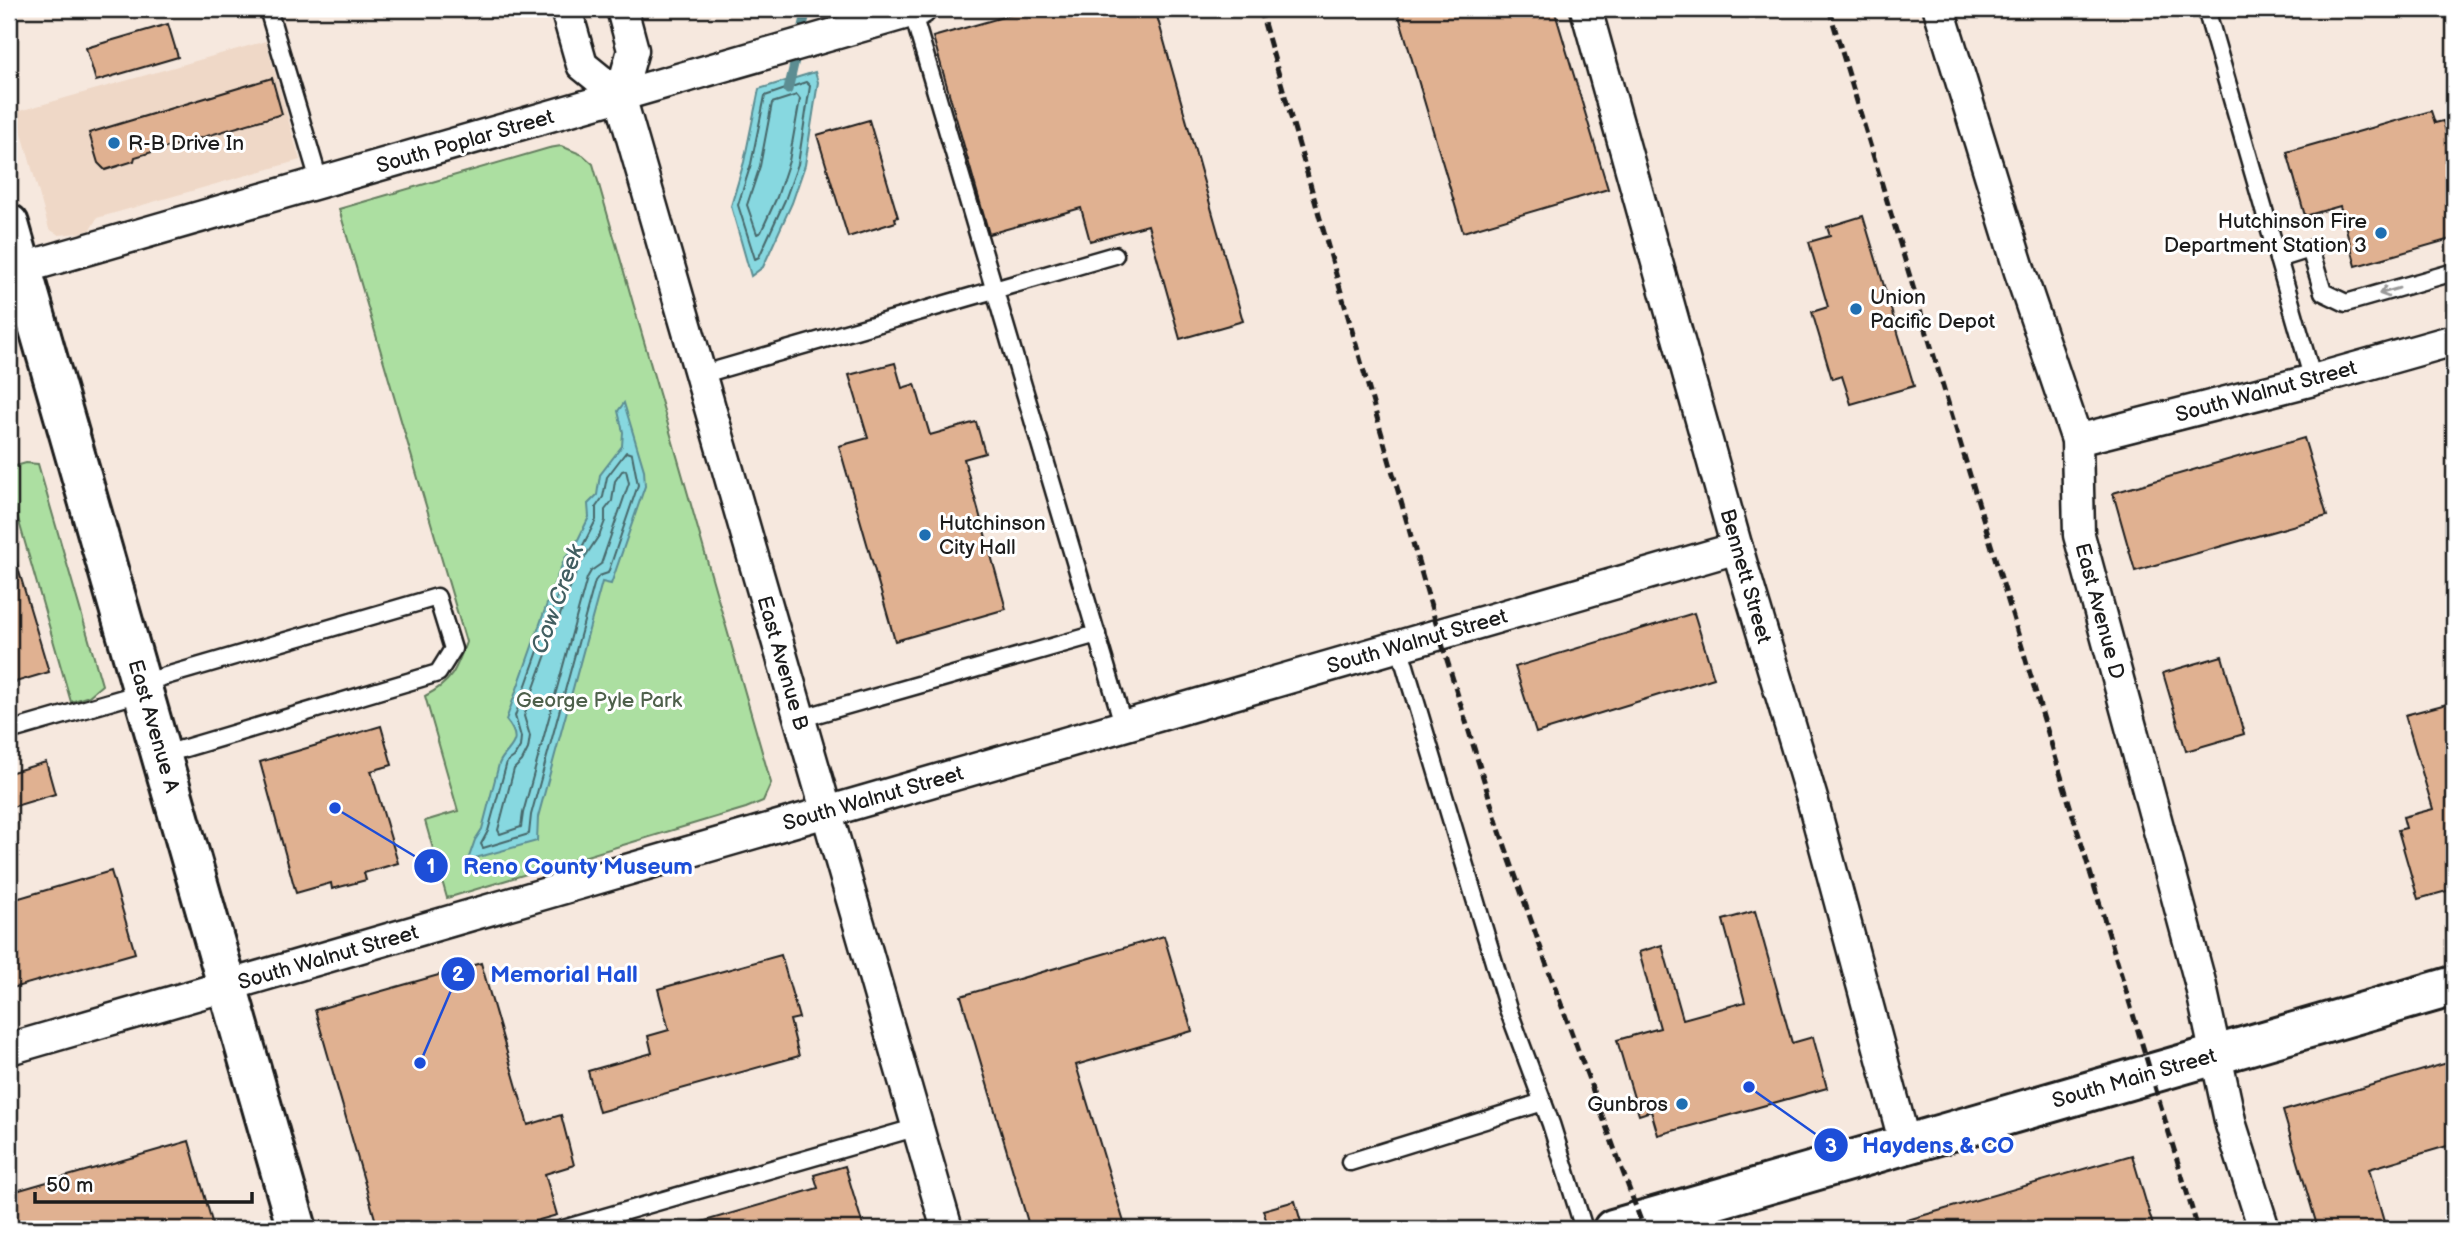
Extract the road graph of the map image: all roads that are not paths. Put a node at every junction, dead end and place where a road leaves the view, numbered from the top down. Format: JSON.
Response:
{"nodes":[{"id":1,"x":268,"y":9,"type":"edge"},
{"id":2,"x":566,"y":9,"type":"edge"},
{"id":3,"x":621,"y":9,"type":"edge"},
{"id":4,"x":1586,"y":9,"type":"edge"},
{"id":5,"x":1939,"y":9,"type":"edge"},
{"id":6,"x":2206,"y":9,"type":"edge"},
{"id":7,"x":917,"y":10,"type":"edge"},
{"id":8,"x":620,"y":96,"type":"junction"},
{"id":9,"x":320,"y":184,"type":"junction"},
{"id":10,"x":9,"y":224,"type":"edge"},
{"id":11,"x":1115,"y":255,"type":"dead end"},
{"id":12,"x":2278,"y":259,"type":"junction"},
{"id":13,"x":15,"y":270,"type":"edge"},
{"id":14,"x":2454,"y":272,"type":"edge"},
{"id":15,"x":994,"y":290,"type":"junction"},
{"id":16,"x":2454,"y":340,"type":"edge"},
{"id":17,"x":700,"y":375,"type":"junction"},
{"id":18,"x":2313,"y":380,"type":"junction"},
{"id":19,"x":2077,"y":440,"type":"junction"},
{"id":20,"x":1737,"y":548,"type":"junction"},
{"id":21,"x":1097,"y":634,"type":"junction"},
{"id":22,"x":1398,"y":646,"type":"junction"},
{"id":23,"x":143,"y":687,"type":"junction"},
{"id":24,"x":799,"y":719,"type":"junction"},
{"id":25,"x":1124,"y":727,"type":"junction"},
{"id":26,"x":9,"y":731,"type":"edge"},
{"id":27,"x":162,"y":755,"type":"junction"},
{"id":28,"x":825,"y":812,"type":"junction"},
{"id":29,"x":229,"y":986,"type":"junction"},
{"id":30,"x":2454,"y":986,"type":"edge"},
{"id":31,"x":9,"y":1049,"type":"edge"},
{"id":32,"x":2216,"y":1054,"type":"junction"},
{"id":33,"x":1543,"y":1102,"type":"junction"},
{"id":34,"x":918,"y":1127,"type":"junction"},
{"id":35,"x":1905,"y":1144,"type":"junction"},
{"id":36,"x":1350,"y":1162,"type":"dead end"},
{"id":37,"x":297,"y":1229,"type":"edge"},
{"id":38,"x":563,"y":1229,"type":"edge"},
{"id":39,"x":947,"y":1229,"type":"edge"},
{"id":40,"x":1584,"y":1229,"type":"edge"},
{"id":41,"x":1613,"y":1229,"type":"edge"},
{"id":42,"x":2264,"y":1229,"type":"edge"}],
"edges":[{"from":1,"to":9,"type":"lane"},
{"from":2,"to":8,"type":"street"},
{"from":3,"to":8,"type":"street"},
{"from":4,"to":20,"type":"street","name":"Bennett Street"},
{"from":5,"to":19,"type":"street","name":"East Avenue D"},
{"from":6,"to":12,"type":"lane"},
{"from":7,"to":8,"type":"street","name":"South Poplar Street"},
{"from":7,"to":15,"type":"lane"},
{"from":8,"to":9,"type":"street","name":"South Poplar Street"},
{"from":8,"to":17,"type":"street","name":"East Avenue B"},
{"from":9,"to":13,"type":"street","name":"South Poplar Street"},
{"from":10,"to":13,"type":"main road","name":"East Avenue A"},
{"from":11,"to":15,"type":"lane"},
{"from":14,"to":12,"type":"lane","one_way":true},
{"from":12,"to":18,"type":"lane"},
{"from":13,"to":23,"type":"main road","name":"East Avenue A"},
{"from":15,"to":17,"type":"lane"},
{"from":15,"to":21,"type":"lane"},
{"from":16,"to":18,"type":"street","name":"South Walnut Street"},
{"from":17,"to":24,"type":"street","name":"East Avenue B"},
{"from":18,"to":19,"type":"street","name":"South Walnut Street"},
{"from":19,"to":32,"type":"street","name":"East Avenue D"},
{"from":20,"to":22,"type":"street","name":"South Walnut Street"},
{"from":20,"to":35,"type":"street","name":"Bennett Street"},
{"from":21,"to":24,"type":"lane"},
{"from":21,"to":25,"type":"lane"},
{"from":22,"to":25,"type":"street","name":"South Walnut Street"},
{"from":22,"to":33,"type":"lane"},
{"from":23,"to":26,"type":"lane"},
{"from":23,"to":27,"type":"main road","name":"East Avenue A"},
{"from":23,"to":27,"type":"lane"},
{"from":24,"to":28,"type":"street","name":"East Avenue B"},
{"from":25,"to":28,"type":"street","name":"South Walnut Street"},
{"from":27,"to":29,"type":"main road","name":"East Avenue A"},
{"from":28,"to":29,"type":"street","name":"South Walnut Street"},
{"from":28,"to":34,"type":"street","name":"East Avenue B"},
{"from":29,"to":31,"type":"street","name":"South Walnut Street"},
{"from":29,"to":37,"type":"main road","name":"East Avenue A"},
{"from":30,"to":32,"type":"main road","name":"South Main Street"},
{"from":32,"to":35,"type":"main road","name":"South Main Street"},
{"from":32,"to":42,"type":"street","name":"East Avenue D"},
{"from":33,"to":36,"type":"lane"},
{"from":33,"to":40,"type":"lane"},
{"from":34,"to":38,"type":"lane"},
{"from":34,"to":39,"type":"street","name":"East Avenue B"},
{"from":35,"to":41,"type":"main road","name":"South Main Street"}]}
